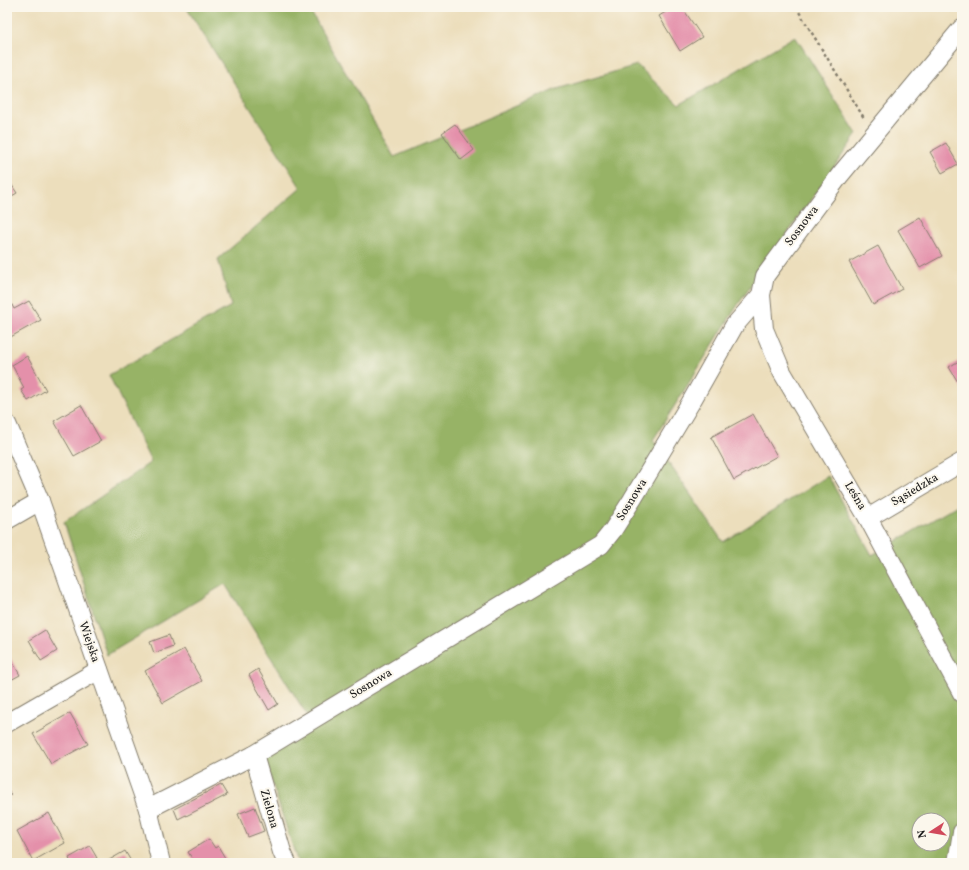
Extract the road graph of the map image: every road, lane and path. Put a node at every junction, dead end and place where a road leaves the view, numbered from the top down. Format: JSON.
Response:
{"nodes":[{"id":1,"x":796,"y":7,"type":"edge"},
{"id":2,"x":962,"y":28,"type":"edge"},
{"id":3,"x":874,"y":134,"type":"junction"},
{"id":4,"x":761,"y":296,"type":"junction"},
{"id":5,"x":7,"y":424,"type":"edge"},
{"id":6,"x":962,"y":462,"type":"edge"},
{"id":7,"x":40,"y":501,"type":"junction"},
{"id":8,"x":868,"y":518,"type":"junction"},
{"id":9,"x":7,"y":520,"type":"edge"},
{"id":10,"x":99,"y":670,"type":"junction"},
{"id":11,"x":962,"y":693,"type":"edge"},
{"id":12,"x":7,"y":723,"type":"edge"},
{"id":13,"x":254,"y":755,"type":"junction"},
{"id":14,"x":148,"y":809,"type":"junction"},
{"id":15,"x":962,"y":832,"type":"edge"},
{"id":16,"x":161,"y":863,"type":"edge"},
{"id":17,"x":287,"y":863,"type":"edge"},
{"id":18,"x":956,"y":863,"type":"edge"}],
"edges":[{"from":1,"to":3,"type":"path"},
{"from":2,"to":3,"type":"street","name":"Sosnowa"},
{"from":3,"to":4,"type":"street","name":"Sosnowa"},
{"from":4,"to":8,"type":"street","name":"Leśna"},
{"from":4,"to":13,"type":"street","name":"Sosnowa"},
{"from":5,"to":7,"type":"street","name":"Wiejska"},
{"from":6,"to":8,"type":"street","name":"Sąsiedzka"},
{"from":7,"to":9,"type":"street"},
{"from":7,"to":10,"type":"street","name":"Wiejska"},
{"from":8,"to":11,"type":"street","name":"Leśna"},
{"from":10,"to":12,"type":"street"},
{"from":10,"to":14,"type":"street","name":"Wiejska"},
{"from":13,"to":14,"type":"street","name":"Sosnowa"},
{"from":13,"to":17,"type":"street","name":"Zielona"},
{"from":14,"to":16,"type":"street","name":"Wiejska"},
{"from":15,"to":18,"type":"street"}]}
